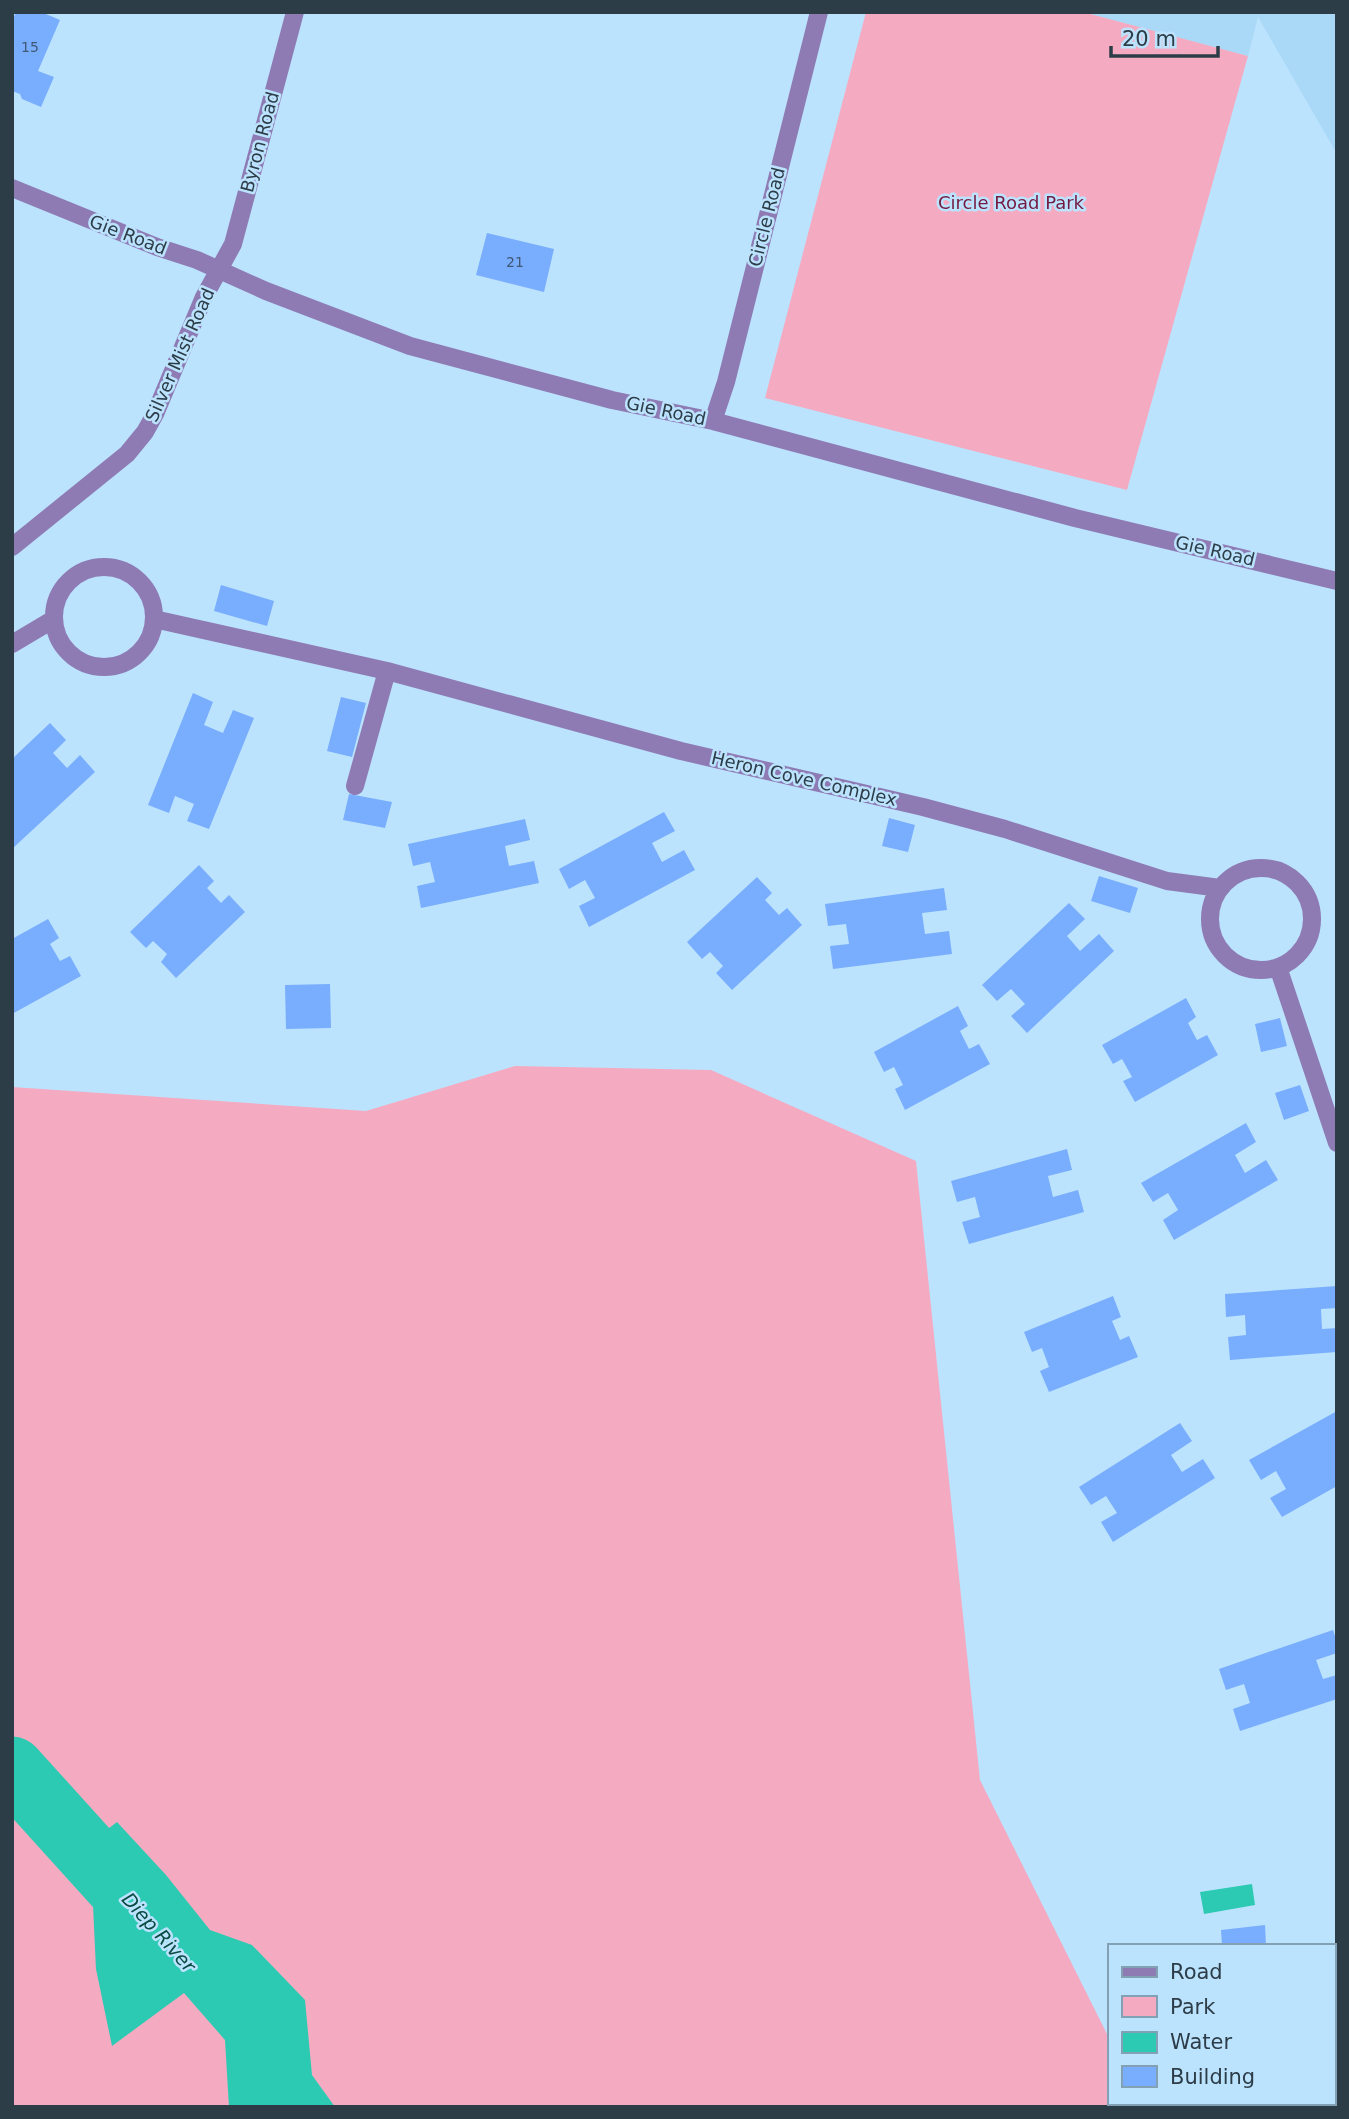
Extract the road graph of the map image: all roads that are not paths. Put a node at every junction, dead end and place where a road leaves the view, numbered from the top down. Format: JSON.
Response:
{"nodes":[{"id":1,"x":295,"y":12,"type":"edge"},
{"id":2,"x":819,"y":12,"type":"edge"},
{"id":3,"x":12,"y":188,"type":"edge"},
{"id":4,"x":219,"y":270,"type":"junction"},
{"id":5,"x":713,"y":421,"type":"junction"},
{"id":6,"x":12,"y":547,"type":"edge"},
{"id":7,"x":1337,"y":581,"type":"edge"},
{"id":8,"x":154,"y":619,"type":"junction"},
{"id":9,"x":54,"y":620,"type":"junction"},
{"id":10,"x":12,"y":644,"type":"edge"},
{"id":11,"x":387,"y":671,"type":"junction"},
{"id":12,"x":355,"y":786,"type":"dead end"},
{"id":13,"x":1220,"y":888,"type":"junction"},
{"id":14,"x":1278,"y":967,"type":"junction"},
{"id":15,"x":1337,"y":1143,"type":"edge"}],
"edges":[{"from":1,"to":4,"type":"street","name":"Byron Road"},
{"from":2,"to":5,"type":"street","name":"Circle Road"},
{"from":3,"to":4,"type":"street","name":"Gie Road"},
{"from":4,"to":5,"type":"street","name":"Gie Road"},
{"from":4,"to":6,"type":"street","name":"Silver Mist Road"},
{"from":5,"to":7,"type":"street","name":"Gie Road"},
{"from":8,"to":9,"type":"street"},
{"from":8,"to":9,"type":"street"},
{"from":8,"to":11,"type":"street","name":"Heron Cove Complex"},
{"from":9,"to":10,"type":"street"},
{"from":11,"to":12,"type":"street"},
{"from":11,"to":13,"type":"street","name":"Heron Cove Complex"},
{"from":13,"to":14,"type":"street"},
{"from":13,"to":14,"type":"street"},
{"from":14,"to":15,"type":"street"}]}
